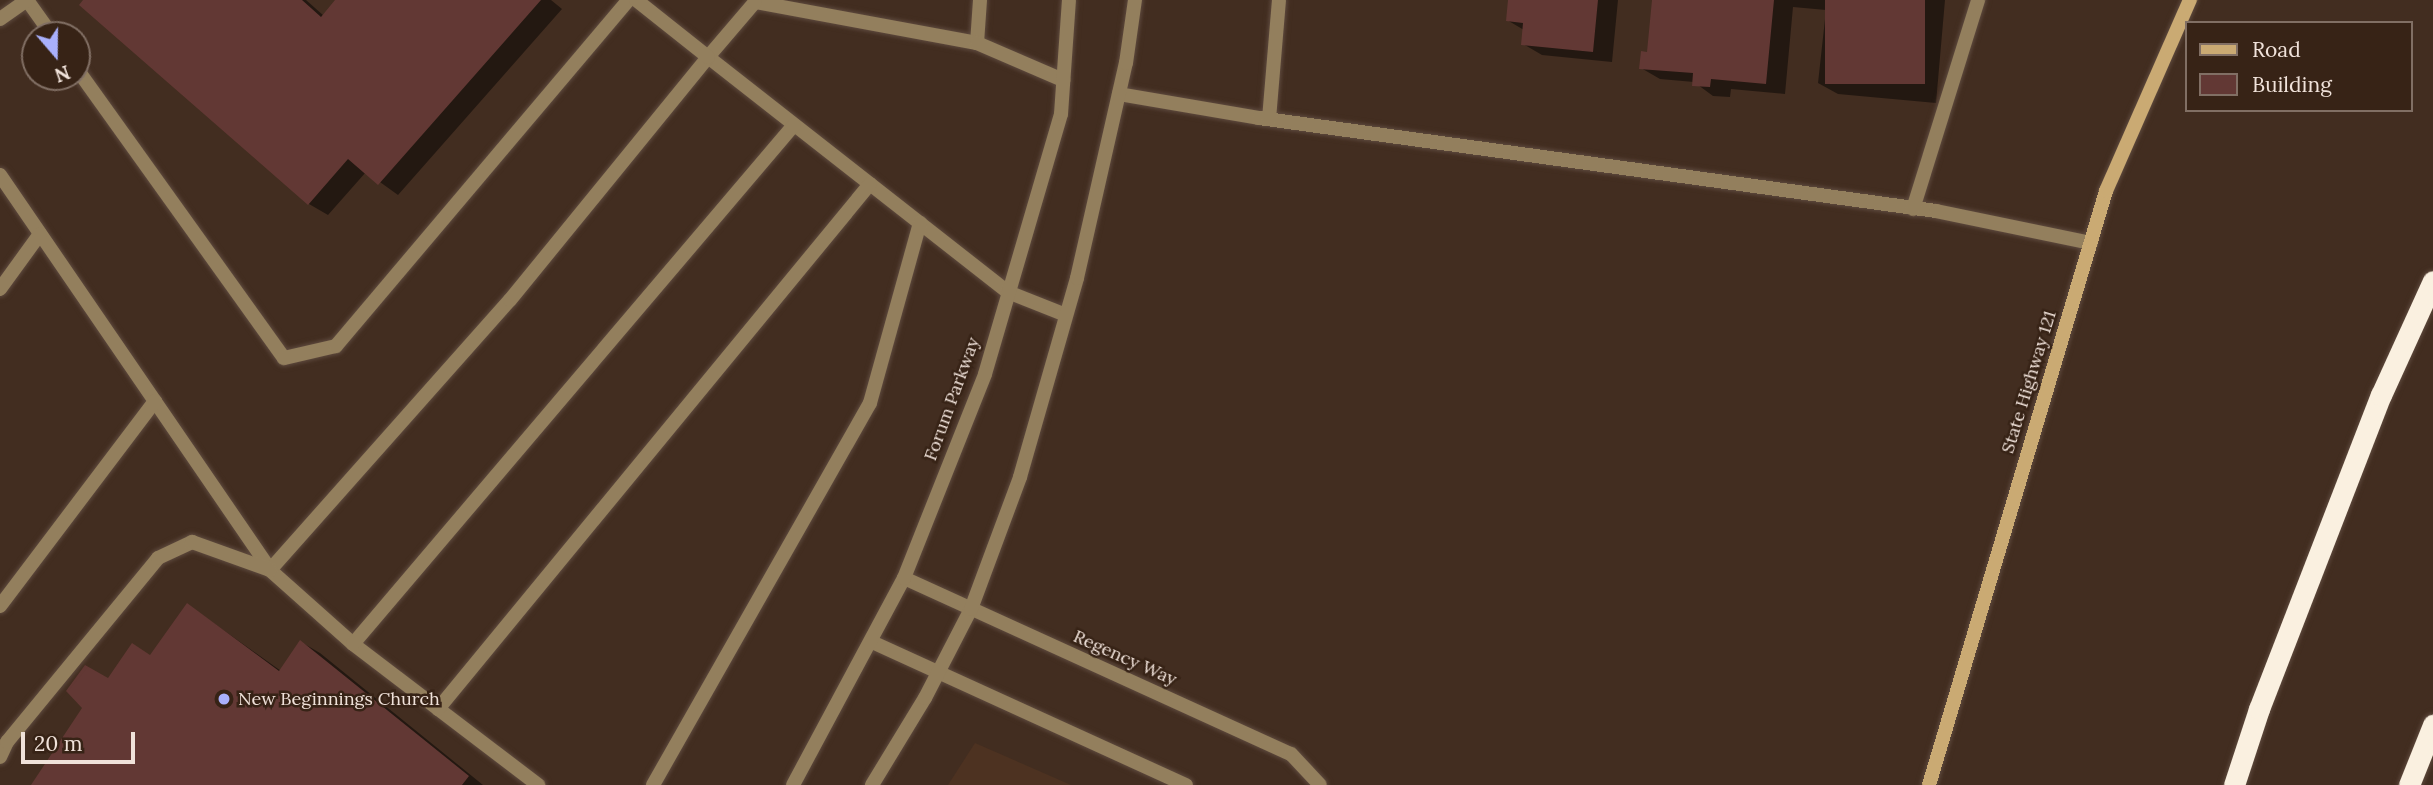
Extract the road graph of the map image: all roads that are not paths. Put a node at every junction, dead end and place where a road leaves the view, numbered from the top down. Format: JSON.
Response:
{"nodes":[{"id":1,"x":27,"y":0,"type":"edge"},
{"id":2,"x":628,"y":0,"type":"edge"},
{"id":3,"x":636,"y":0,"type":"edge"},
{"id":4,"x":980,"y":0,"type":"edge"},
{"id":5,"x":1069,"y":0,"type":"edge"},
{"id":6,"x":1135,"y":0,"type":"edge"},
{"id":7,"x":1279,"y":0,"type":"edge"},
{"id":8,"x":1978,"y":0,"type":"edge"},
{"id":9,"x":2190,"y":0,"type":"edge"},
{"id":10,"x":754,"y":1,"type":"edge"},
{"id":11,"x":0,"y":19,"type":"edge"},
{"id":12,"x":42,"y":21,"type":"edge"},
{"id":13,"x":977,"y":43,"type":"junction"},
{"id":14,"x":708,"y":57,"type":"junction"},
{"id":15,"x":1063,"y":80,"type":"junction"},
{"id":16,"x":91,"y":89,"type":"edge"},
{"id":17,"x":1119,"y":94,"type":"junction"},
{"id":18,"x":1269,"y":120,"type":"junction"},
{"id":19,"x":794,"y":125,"type":"junction"},
{"id":20,"x":0,"y":175,"type":"edge"},
{"id":21,"x":870,"y":184,"type":"junction"},
{"id":22,"x":1913,"y":209,"type":"junction"},
{"id":23,"x":920,"y":223,"type":"junction"},
{"id":24,"x":40,"y":234,"type":"junction"},
{"id":25,"x":2091,"y":243,"type":"junction"},
{"id":26,"x":2433,"y":281,"type":"edge"},
{"id":27,"x":0,"y":289,"type":"edge"},
{"id":28,"x":1008,"y":292,"type":"junction"},
{"id":29,"x":1066,"y":315,"type":"junction"},
{"id":30,"x":155,"y":401,"type":"junction"},
{"id":31,"x":270,"y":570,"type":"junction"},
{"id":32,"x":904,"y":578,"type":"junction"},
{"id":33,"x":0,"y":606,"type":"edge"},
{"id":34,"x":971,"y":609,"type":"junction"},
{"id":35,"x":872,"y":642,"type":"junction"},
{"id":36,"x":353,"y":644,"type":"junction"},
{"id":37,"x":937,"y":673,"type":"junction"},
{"id":38,"x":438,"y":709,"type":"junction"},
{"id":39,"x":2433,"y":725,"type":"edge"},
{"id":40,"x":0,"y":757,"type":"edge"},
{"id":41,"x":538,"y":785,"type":"edge"},
{"id":42,"x":653,"y":785,"type":"edge"},
{"id":43,"x":793,"y":785,"type":"edge"},
{"id":44,"x":872,"y":785,"type":"edge"},
{"id":45,"x":1186,"y":785,"type":"edge"},
{"id":46,"x":1320,"y":785,"type":"edge"},
{"id":47,"x":1929,"y":785,"type":"edge"},
{"id":48,"x":2234,"y":785,"type":"edge"},
{"id":49,"x":2409,"y":785,"type":"edge"}],
"edges":[{"from":1,"to":11,"type":"street"},
{"from":1,"to":12,"type":"street"},
{"from":2,"to":16,"type":"street"},
{"from":3,"to":14,"type":"street"},
{"from":4,"to":13,"type":"street"},
{"from":5,"to":15,"type":"street","name":"Forum Parkway"},
{"from":6,"to":17,"type":"street"},
{"from":7,"to":18,"type":"street"},
{"from":8,"to":22,"type":"street"},
{"from":9,"to":25,"type":"main road","name":"State Highway 121"},
{"from":10,"to":13,"type":"street"},
{"from":10,"to":14,"type":"street"},
{"from":13,"to":15,"type":"street"},
{"from":14,"to":19,"type":"street"},
{"from":14,"to":31,"type":"street"},
{"from":15,"to":28,"type":"street","name":"Forum Parkway"},
{"from":17,"to":18,"type":"street"},
{"from":17,"to":29,"type":"street"},
{"from":18,"to":22,"type":"street"},
{"from":19,"to":21,"type":"street"},
{"from":19,"to":36,"type":"street"},
{"from":20,"to":24,"type":"street"},
{"from":21,"to":23,"type":"street"},
{"from":21,"to":38,"type":"street"},
{"from":22,"to":25,"type":"street"},
{"from":23,"to":28,"type":"street"},
{"from":23,"to":42,"type":"street"},
{"from":24,"to":27,"type":"street"},
{"from":24,"to":30,"type":"street"},
{"from":25,"to":47,"type":"main road","name":"State Highway 121"},
{"from":26,"to":48,"type":"highway"},
{"from":28,"to":29,"type":"street"},
{"from":28,"to":32,"type":"street","name":"Forum Parkway"},
{"from":29,"to":34,"type":"street"},
{"from":30,"to":31,"type":"street"},
{"from":30,"to":33,"type":"street"},
{"from":31,"to":36,"type":"street"},
{"from":31,"to":40,"type":"street"},
{"from":32,"to":34,"type":"street","name":"Regency Way"},
{"from":32,"to":35,"type":"street","name":"Forum Parkway"},
{"from":34,"to":37,"type":"street"},
{"from":34,"to":46,"type":"street","name":"Regency Way"},
{"from":35,"to":37,"type":"street"},
{"from":35,"to":43,"type":"street","name":"Forum Parkway"},
{"from":36,"to":38,"type":"street"},
{"from":37,"to":44,"type":"street"},
{"from":37,"to":45,"type":"street"},
{"from":38,"to":41,"type":"street"},
{"from":39,"to":49,"type":"highway"}]}
